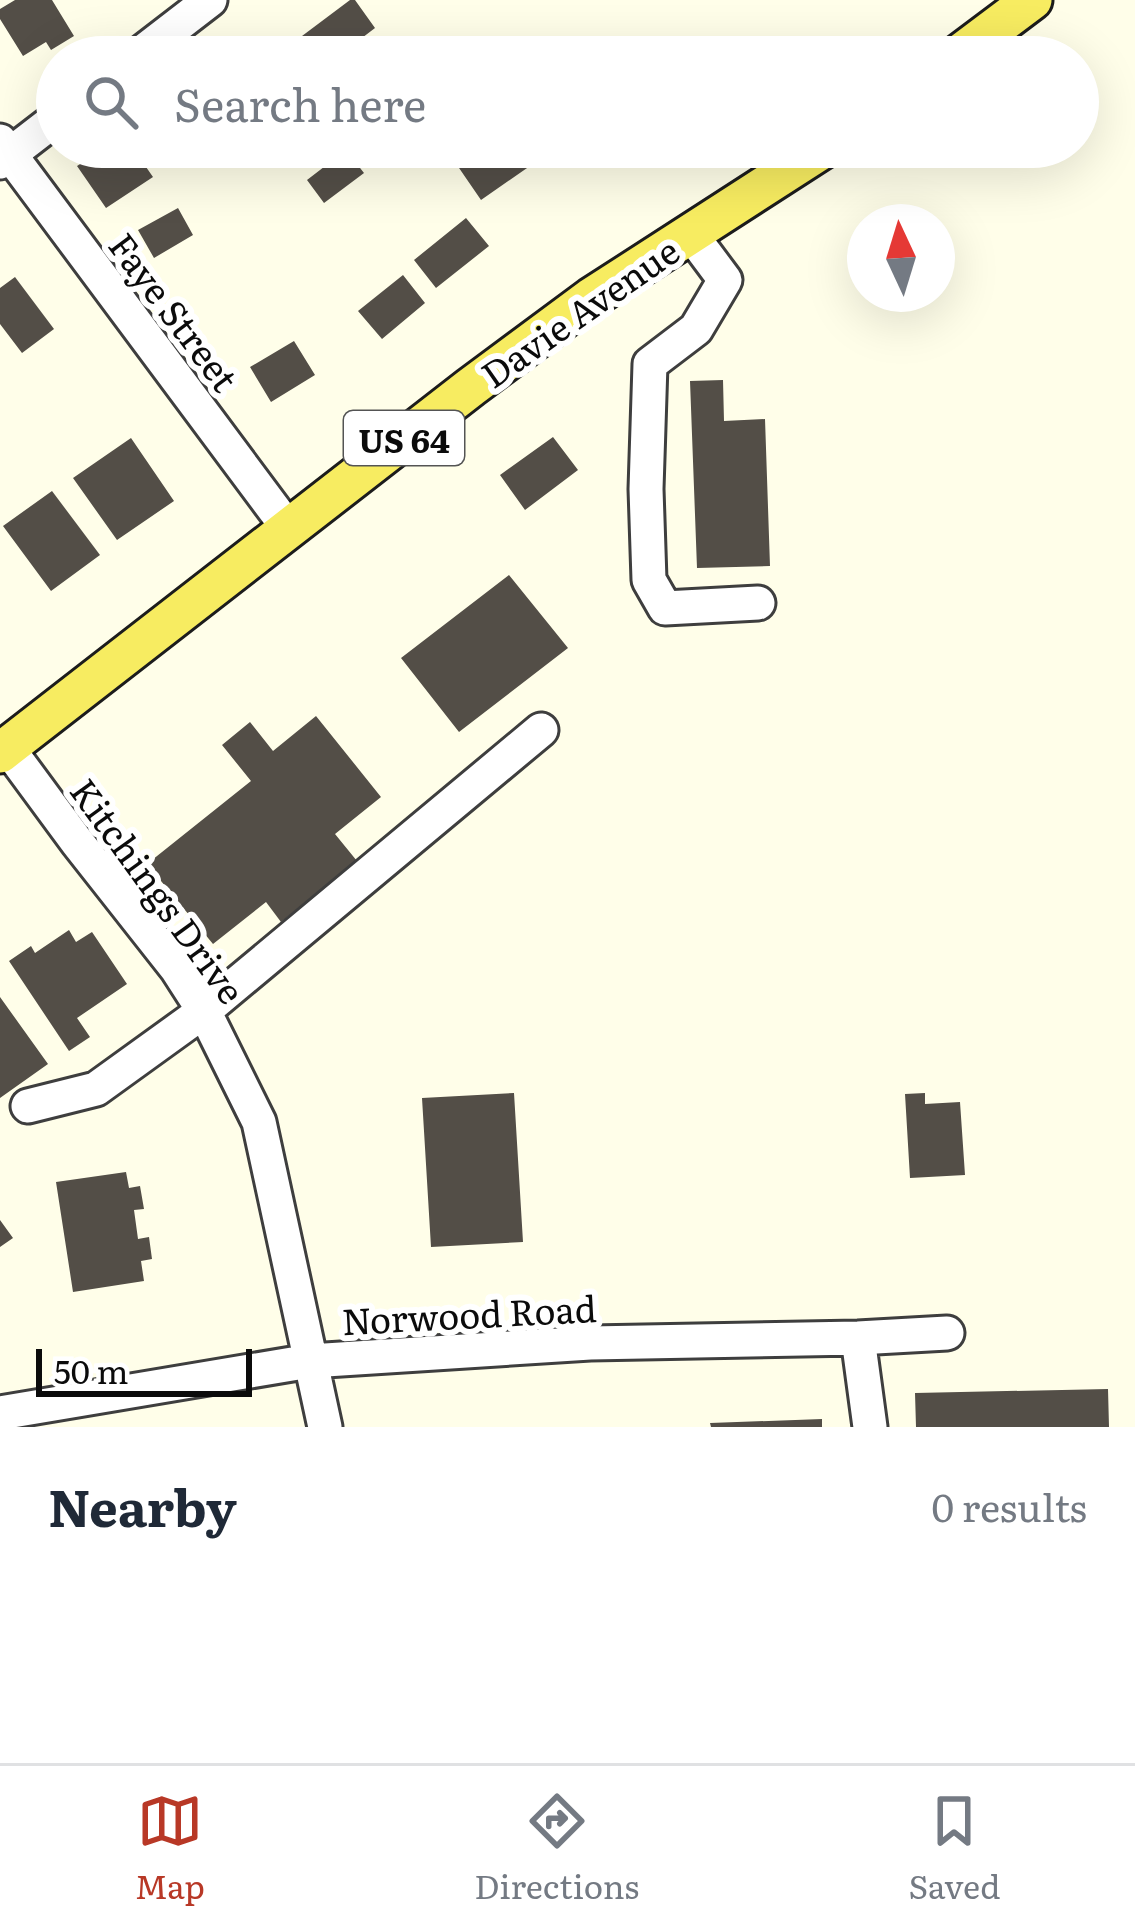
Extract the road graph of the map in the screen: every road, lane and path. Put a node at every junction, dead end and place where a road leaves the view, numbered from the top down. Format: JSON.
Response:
{"nodes":[{"id":1,"x":209,"y":0,"type":"edge"},
{"id":2,"x":1032,"y":0,"type":"edge"},
{"id":3,"x":163,"y":36,"type":"edge"},
{"id":4,"x":984,"y":36,"type":"edge"},
{"id":5,"x":36,"y":131,"type":"edge"},
{"id":6,"x":3,"y":152,"type":"edge"},
{"id":7,"x":792,"y":168,"type":"edge"},
{"id":8,"x":690,"y":233,"type":"junction"},
{"id":9,"x":288,"y":528,"type":"junction"},
{"id":10,"x":758,"y":603,"type":"dead end"},
{"id":11,"x":541,"y":730,"type":"dead end"},
{"id":12,"x":4,"y":750,"type":"edge"},
{"id":13,"x":203,"y":1011,"type":"junction"},
{"id":14,"x":28,"y":1106,"type":"dead end"},
{"id":15,"x":946,"y":1333,"type":"dead end"},
{"id":16,"x":858,"y":1338,"type":"junction"},
{"id":17,"x":310,"y":1361,"type":"junction"},
{"id":18,"x":0,"y":1413,"type":"edge"},
{"id":19,"x":325,"y":1427,"type":"edge"},
{"id":20,"x":871,"y":1427,"type":"edge"}],
"edges":[{"from":1,"to":3,"type":"street"},
{"from":2,"to":4,"type":"main road"},
{"from":5,"to":6,"type":"street"},
{"from":6,"to":9,"type":"street","name":"Faye Street"},
{"from":7,"to":8,"type":"main road","name":"Davie Avenue","number":"US 64"},
{"from":8,"to":9,"type":"main road","name":"Davie Avenue","number":"US 64"},
{"from":8,"to":10,"type":"street"},
{"from":9,"to":12,"type":"main road","name":"Davie Avenue","number":"US 64"},
{"from":11,"to":13,"type":"street"},
{"from":12,"to":13,"type":"street","name":"Kitchings Drive"},
{"from":13,"to":14,"type":"street"},
{"from":13,"to":17,"type":"street","name":"Kitchings Drive"},
{"from":15,"to":16,"type":"street","name":"Norwood Road"},
{"from":16,"to":17,"type":"street","name":"Norwood Road"},
{"from":16,"to":20,"type":"street"},
{"from":17,"to":18,"type":"street","name":"Norwood Road"},
{"from":17,"to":19,"type":"street","name":"Kitchings Drive"}]}
